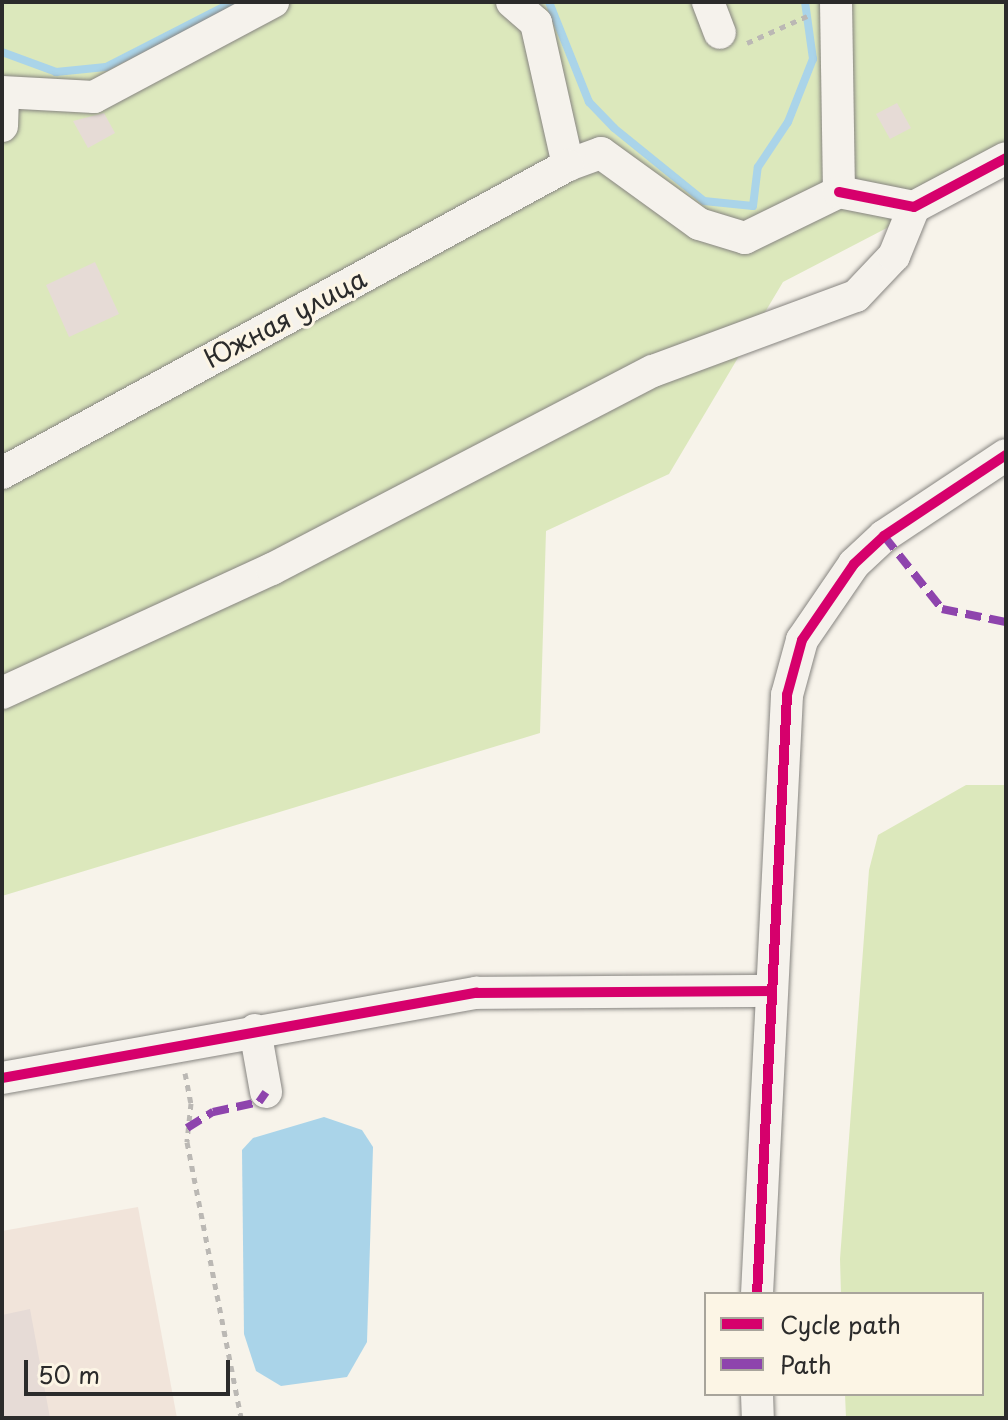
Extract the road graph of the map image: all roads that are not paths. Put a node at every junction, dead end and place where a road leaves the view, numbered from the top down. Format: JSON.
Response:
{"nodes":[{"id":1,"x":273,"y":2,"type":"edge"},
{"id":2,"x":512,"y":2,"type":"edge"},
{"id":3,"x":708,"y":2,"type":"edge"},
{"id":4,"x":836,"y":2,"type":"edge"},
{"id":5,"x":720,"y":33,"type":"road end"},
{"id":6,"x":2,"y":93,"type":"edge"},
{"id":7,"x":2,"y":126,"type":"edge"},
{"id":8,"x":1006,"y":158,"type":"edge"},
{"id":9,"x":568,"y":165,"type":"junction"},
{"id":10,"x":839,"y":192,"type":"junction"},
{"id":11,"x":914,"y":207,"type":"junction"},
{"id":12,"x":1006,"y":455,"type":"edge"},
{"id":13,"x":2,"y":473,"type":"edge"},
{"id":14,"x":2,"y":693,"type":"edge"},
{"id":15,"x":770,"y":991,"type":"junction"},
{"id":16,"x":255,"y":1030,"type":"junction"},
{"id":17,"x":2,"y":1078,"type":"edge"},
{"id":18,"x":266,"y":1092,"type":"dead end"},
{"id":19,"x":757,"y":1292,"type":"edge"},
{"id":20,"x":757,"y":1396,"type":"edge"},
{"id":21,"x":758,"y":1418,"type":"edge"}],
"edges":[{"from":1,"to":6,"type":"street"},
{"from":2,"to":9,"type":"street"},
{"from":3,"to":5,"type":"street"},
{"from":4,"to":10,"type":"street"},
{"from":6,"to":7,"type":"street"},
{"from":8,"to":11,"type":"street"},
{"from":9,"to":10,"type":"street","name":"Южная улица"},
{"from":9,"to":13,"type":"street","name":"Южная улица"},
{"from":10,"to":11,"type":"street"},
{"from":11,"to":14,"type":"street"},
{"from":12,"to":15,"type":"street"},
{"from":15,"to":16,"type":"street"},
{"from":15,"to":19,"type":"street"},
{"from":16,"to":17,"type":"street"},
{"from":16,"to":18,"type":"street"},
{"from":20,"to":21,"type":"street"}]}
